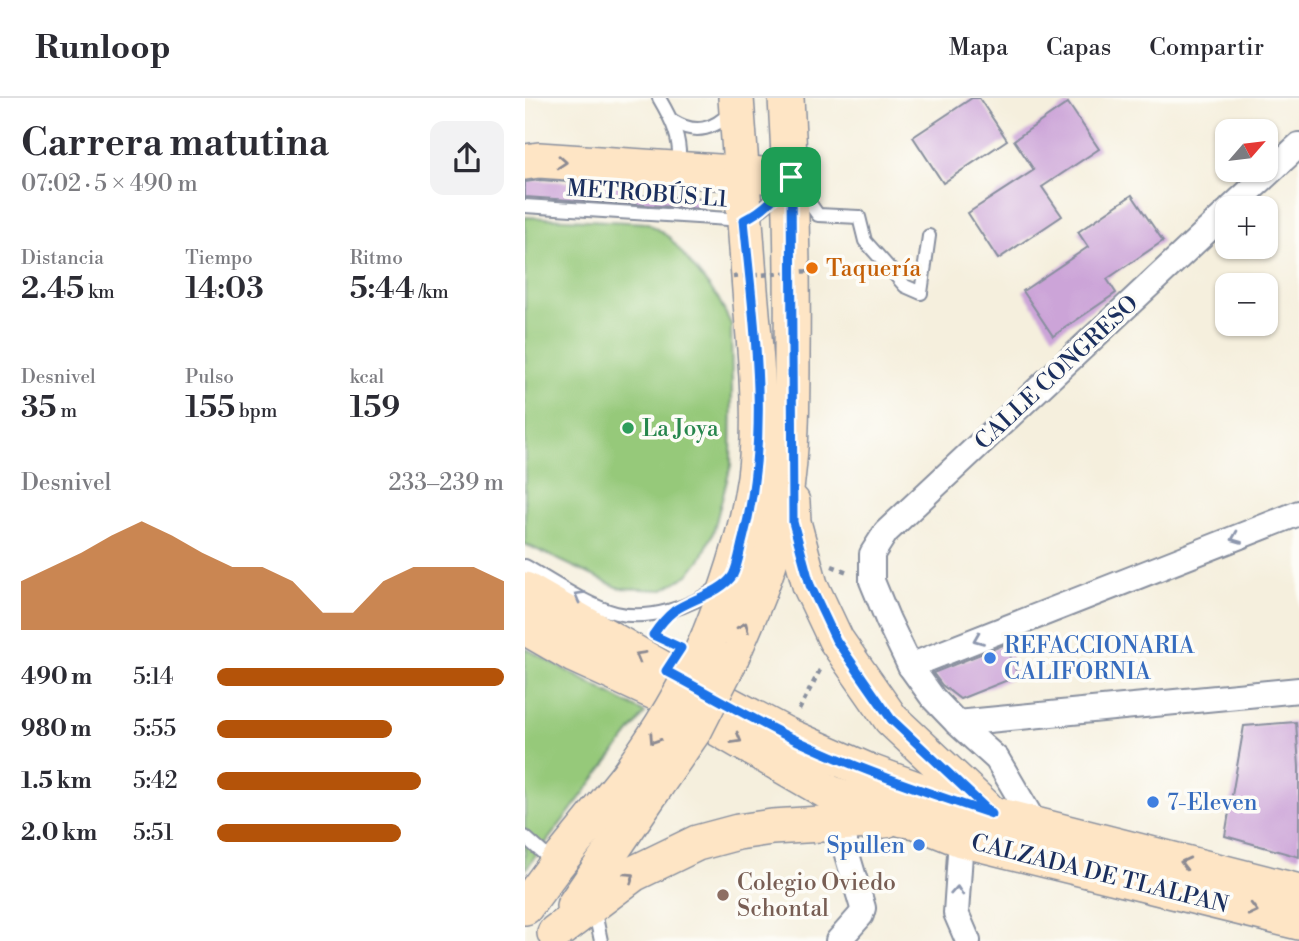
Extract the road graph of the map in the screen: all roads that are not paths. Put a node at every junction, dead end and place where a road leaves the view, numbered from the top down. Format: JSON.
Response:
{"nodes":[{"id":1,"x":659,"y":98,"type":"edge"},
{"id":2,"x":786,"y":98,"type":"edge"},
{"id":3,"x":736,"y":103,"type":"edge"},
{"id":4,"x":676,"y":126,"type":"junction"},
{"id":5,"x":1299,"y":145,"type":"edge"},
{"id":6,"x":525,"y":162,"type":"edge"},
{"id":7,"x":679,"y":169,"type":"junction"},
{"id":8,"x":740,"y":174,"type":"junction"},
{"id":9,"x":791,"y":177,"type":"junction"},
{"id":10,"x":1244,"y":196,"type":"edge"},
{"id":11,"x":525,"y":206,"type":"edge"},
{"id":12,"x":744,"y":220,"type":"junction"},
{"id":13,"x":1215,"y":223,"type":"edge"},
{"id":14,"x":929,"y":236,"type":"dead end"},
{"id":15,"x":791,"y":449,"type":"junction"},
{"id":16,"x":1299,"y":513,"type":"edge"},
{"id":17,"x":525,"y":566,"type":"edge"},
{"id":18,"x":732,"y":576,"type":"junction"},
{"id":19,"x":525,"y":590,"type":"edge"},
{"id":20,"x":525,"y":627,"type":"edge"},
{"id":21,"x":720,"y":648,"type":"junction"},
{"id":22,"x":910,"y":666,"type":"junction"},
{"id":23,"x":1299,"y":690,"type":"edge"},
{"id":24,"x":957,"y":723,"type":"junction"},
{"id":25,"x":641,"y":782,"type":"junction"},
{"id":26,"x":992,"y":814,"type":"junction"},
{"id":27,"x":903,"y":819,"type":"junction"},
{"id":28,"x":843,"y":822,"type":"junction"},
{"id":29,"x":1035,"y":824,"type":"junction"},
{"id":30,"x":525,"y":837,"type":"edge"},
{"id":31,"x":961,"y":839,"type":"junction"},
{"id":32,"x":556,"y":865,"type":"junction"},
{"id":33,"x":1299,"y":892,"type":"edge"},
{"id":34,"x":593,"y":904,"type":"junction"},
{"id":35,"x":525,"y":907,"type":"edge"},
{"id":36,"x":1299,"y":922,"type":"edge"},
{"id":37,"x":553,"y":937,"type":"edge"},
{"id":38,"x":601,"y":941,"type":"edge"},
{"id":39,"x":838,"y":941,"type":"edge"},
{"id":40,"x":968,"y":941,"type":"edge"}],
"edges":[{"from":1,"to":4,"type":"lane"},
{"from":2,"to":9,"type":"main road"},
{"from":3,"to":4,"type":"lane"},
{"from":3,"to":8,"type":"main road"},
{"from":4,"to":7,"type":"lane"},
{"from":5,"to":10,"type":"street"},
{"from":6,"to":7,"type":"main road","one_way":true},
{"from":7,"to":8,"type":"main road"},
{"from":8,"to":9,"type":"main road"},
{"from":8,"to":12,"type":"main road"},
{"from":9,"to":12,"type":"lane","name":"METROBÚS L1"},
{"from":9,"to":14,"type":"lane"},
{"from":9,"to":15,"type":"main road"},
{"from":11,"to":12,"type":"lane","name":"METROBÚS L1"},
{"from":12,"to":18,"type":"main road"},
{"from":13,"to":22,"type":"street","name":"CALLE CONGRESO"},
{"from":21,"to":15,"type":"main road","one_way":true},
{"from":15,"to":26,"type":"main road"},
{"from":16,"to":22,"type":"street","one_way":true},
{"from":18,"to":17,"type":"lane","one_way":true},
{"from":18,"to":21,"type":"main road"},
{"from":26,"to":19,"type":"main road","name":"CALZADA DE TLALPAN","one_way":true},
{"from":20,"to":27,"type":"main road","name":"CALZADA DE TLALPAN","one_way":true},
{"from":21,"to":25,"type":"main road","bridge":true},
{"from":22,"to":24,"type":"street"},
{"from":23,"to":24,"type":"street"},
{"from":24,"to":29,"type":"street"},
{"from":25,"to":32,"type":"main road"},
{"from":25,"to":37,"type":"main road"},
{"from":26,"to":29,"type":"main road","name":"CALZADA DE TLALPAN"},
{"from":27,"to":28,"type":"main road"},
{"from":27,"to":31,"type":"main road","name":"CALZADA DE TLALPAN"},
{"from":34,"to":28,"type":"main road","one_way":true},
{"from":28,"to":39,"type":"street"},
{"from":33,"to":29,"type":"main road","name":"CALZADA DE TLALPAN","one_way":true},
{"from":30,"to":32,"type":"lane"},
{"from":31,"to":36,"type":"main road","name":"CALZADA DE TLALPAN","one_way":true},
{"from":40,"to":31,"type":"street","one_way":true},
{"from":32,"to":35,"type":"main road"},
{"from":34,"to":37,"type":"main road"},
{"from":34,"to":38,"type":"lane"}]}
